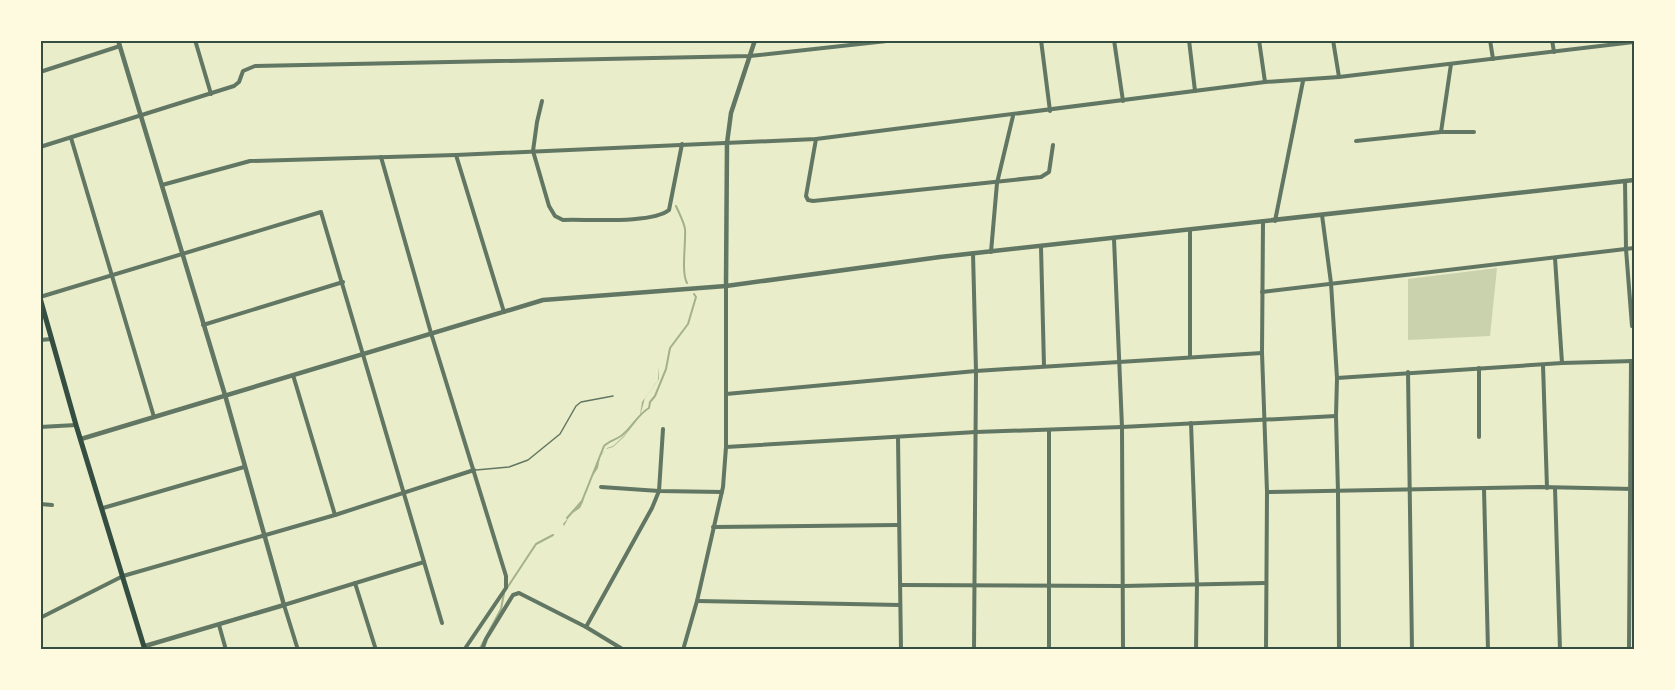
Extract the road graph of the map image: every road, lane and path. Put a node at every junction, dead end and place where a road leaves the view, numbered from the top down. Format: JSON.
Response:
{"nodes":[{"id":1,"x":195,"y":40,"type":"edge"},
{"id":2,"x":755,"y":40,"type":"edge"},
{"id":3,"x":896,"y":40,"type":"edge"},
{"id":4,"x":1041,"y":40,"type":"edge"},
{"id":5,"x":1114,"y":40,"type":"edge"},
{"id":6,"x":1188,"y":40,"type":"edge"},
{"id":7,"x":1259,"y":40,"type":"edge"},
{"id":8,"x":1334,"y":40,"type":"edge"},
{"id":9,"x":1491,"y":40,"type":"edge"},
{"id":10,"x":1552,"y":40,"type":"edge"},
{"id":11,"x":1620,"y":42,"type":"edge"},
{"id":12,"x":1635,"y":42,"type":"edge"},
{"id":13,"x":119,"y":43,"type":"edge"},
{"id":14,"x":1554,"y":52,"type":"junction"},
{"id":15,"x":750,"y":56,"type":"junction"},
{"id":16,"x":1493,"y":59,"type":"junction"},
{"id":17,"x":1451,"y":64,"type":"junction"},
{"id":18,"x":40,"y":72,"type":"edge"},
{"id":19,"x":1339,"y":77,"type":"junction"},
{"id":20,"x":1303,"y":81,"type":"junction"},
{"id":21,"x":1265,"y":82,"type":"junction"},
{"id":22,"x":1196,"y":91,"type":"junction"},
{"id":23,"x":211,"y":94,"type":"junction"},
{"id":24,"x":542,"y":101,"type":"dead end"},
{"id":25,"x":1122,"y":101,"type":"junction"},
{"id":26,"x":1050,"y":111,"type":"junction"},
{"id":27,"x":140,"y":115,"type":"junction"},
{"id":28,"x":1013,"y":116,"type":"junction"},
{"id":29,"x":1441,"y":132,"type":"junction"},
{"id":30,"x":1474,"y":132,"type":"dead end"},
{"id":31,"x":71,"y":138,"type":"junction"},
{"id":32,"x":816,"y":139,"type":"junction"},
{"id":33,"x":1356,"y":141,"type":"dead end"},
{"id":34,"x":727,"y":142,"type":"junction"},
{"id":35,"x":682,"y":144,"type":"junction"},
{"id":36,"x":1053,"y":145,"type":"dead end"},
{"id":37,"x":40,"y":147,"type":"edge"},
{"id":38,"x":533,"y":151,"type":"junction"},
{"id":39,"x":456,"y":155,"type":"junction"},
{"id":40,"x":381,"y":157,"type":"junction"},
{"id":41,"x":1635,"y":180,"type":"edge"},
{"id":42,"x":1625,"y":181,"type":"junction"},
{"id":43,"x":997,"y":183,"type":"junction"},
{"id":44,"x":162,"y":185,"type":"junction"},
{"id":45,"x":1322,"y":215,"type":"junction"},
{"id":46,"x":1275,"y":221,"type":"junction"},
{"id":47,"x":1263,"y":222,"type":"junction"},
{"id":48,"x":1190,"y":230,"type":"junction"},
{"id":49,"x":1114,"y":238,"type":"junction"},
{"id":50,"x":1041,"y":247,"type":"junction"},
{"id":51,"x":1635,"y":248,"type":"edge"},
{"id":52,"x":1626,"y":249,"type":"junction"},
{"id":53,"x":991,"y":252,"type":"junction"},
{"id":54,"x":182,"y":254,"type":"junction"},
{"id":55,"x":973,"y":254,"type":"junction"},
{"id":56,"x":1556,"y":258,"type":"junction"},
{"id":57,"x":113,"y":276,"type":"junction"},
{"id":58,"x":342,"y":282,"type":"junction"},
{"id":59,"x":1331,"y":283,"type":"junction"},
{"id":60,"x":726,"y":286,"type":"junction"},
{"id":61,"x":1262,"y":292,"type":"junction"},
{"id":62,"x":40,"y":297,"type":"edge"},
{"id":63,"x":504,"y":312,"type":"junction"},
{"id":64,"x":203,"y":325,"type":"junction"},
{"id":65,"x":1632,"y":326,"type":"dead end"},
{"id":66,"x":431,"y":333,"type":"junction"},
{"id":67,"x":52,"y":339,"type":"junction"},
{"id":68,"x":40,"y":340,"type":"edge"},
{"id":69,"x":363,"y":353,"type":"junction"},
{"id":70,"x":1262,"y":353,"type":"junction"},
{"id":71,"x":1190,"y":357,"type":"junction"},
{"id":72,"x":1118,"y":361,"type":"junction"},
{"id":73,"x":1633,"y":361,"type":"edge"},
{"id":74,"x":1562,"y":363,"type":"junction"},
{"id":75,"x":1543,"y":365,"type":"junction"},
{"id":76,"x":1044,"y":366,"type":"junction"},
{"id":77,"x":1479,"y":368,"type":"junction"},
{"id":78,"x":976,"y":371,"type":"junction"},
{"id":79,"x":1408,"y":372,"type":"junction"},
{"id":80,"x":293,"y":374,"type":"junction"},
{"id":81,"x":1337,"y":378,"type":"junction"},
{"id":82,"x":726,"y":394,"type":"junction"},
{"id":83,"x":225,"y":395,"type":"junction"},
{"id":84,"x":613,"y":396,"type":"dead end"},
{"id":85,"x":1336,"y":416,"type":"junction"},
{"id":86,"x":154,"y":417,"type":"junction"},
{"id":87,"x":1265,"y":419,"type":"junction"},
{"id":88,"x":1191,"y":423,"type":"junction"},
{"id":89,"x":76,"y":425,"type":"junction"},
{"id":90,"x":40,"y":427,"type":"edge"},
{"id":91,"x":1122,"y":427,"type":"junction"},
{"id":92,"x":663,"y":429,"type":"dead end"},
{"id":93,"x":1049,"y":430,"type":"junction"},
{"id":94,"x":976,"y":432,"type":"junction"},
{"id":95,"x":1479,"y":437,"type":"dead end"},
{"id":96,"x":898,"y":438,"type":"junction"},
{"id":97,"x":81,"y":439,"type":"junction"},
{"id":98,"x":726,"y":447,"type":"junction"},
{"id":99,"x":244,"y":467,"type":"junction"},
{"id":100,"x":474,"y":470,"type":"junction"},
{"id":101,"x":602,"y":487,"type":"dead end"},
{"id":102,"x":1547,"y":488,"type":"junction"},
{"id":103,"x":1555,"y":488,"type":"junction"},
{"id":104,"x":1411,"y":489,"type":"junction"},
{"id":105,"x":1484,"y":489,"type":"junction"},
{"id":106,"x":1632,"y":489,"type":"edge"},
{"id":107,"x":659,"y":491,"type":"junction"},
{"id":108,"x":722,"y":492,"type":"junction"},
{"id":109,"x":1268,"y":492,"type":"junction"},
{"id":110,"x":1338,"y":492,"type":"junction"},
{"id":111,"x":404,"y":493,"type":"junction"},
{"id":112,"x":40,"y":504,"type":"edge"},
{"id":113,"x":52,"y":505,"type":"dead end"},
{"id":114,"x":103,"y":508,"type":"junction"},
{"id":115,"x":335,"y":515,"type":"junction"},
{"id":116,"x":898,"y":525,"type":"junction"},
{"id":117,"x":713,"y":527,"type":"junction"},
{"id":118,"x":265,"y":536,"type":"junction"},
{"id":119,"x":424,"y":562,"type":"junction"},
{"id":120,"x":123,"y":576,"type":"junction"},
{"id":121,"x":1265,"y":583,"type":"junction"},
{"id":122,"x":355,"y":584,"type":"junction"},
{"id":123,"x":1197,"y":584,"type":"junction"},
{"id":124,"x":900,"y":585,"type":"junction"},
{"id":125,"x":975,"y":585,"type":"junction"},
{"id":126,"x":1049,"y":586,"type":"junction"},
{"id":127,"x":1123,"y":586,"type":"junction"},
{"id":128,"x":697,"y":602,"type":"junction"},
{"id":129,"x":284,"y":605,"type":"junction"},
{"id":130,"x":900,"y":605,"type":"junction"},
{"id":131,"x":40,"y":618,"type":"edge"},
{"id":132,"x":442,"y":623,"type":"dead end"},
{"id":133,"x":219,"y":625,"type":"junction"},
{"id":134,"x":586,"y":627,"type":"junction"},
{"id":135,"x":145,"y":648,"type":"edge"},
{"id":136,"x":226,"y":650,"type":"edge"},
{"id":137,"x":298,"y":650,"type":"edge"},
{"id":138,"x":376,"y":650,"type":"edge"},
{"id":139,"x":464,"y":650,"type":"edge"},
{"id":140,"x":482,"y":650,"type":"edge"},
{"id":141,"x":624,"y":650,"type":"edge"},
{"id":142,"x":682,"y":650,"type":"edge"},
{"id":143,"x":901,"y":650,"type":"edge"},
{"id":144,"x":974,"y":650,"type":"edge"},
{"id":145,"x":1049,"y":650,"type":"edge"},
{"id":146,"x":1123,"y":650,"type":"edge"},
{"id":147,"x":1196,"y":650,"type":"edge"},
{"id":148,"x":1266,"y":650,"type":"edge"},
{"id":149,"x":1339,"y":650,"type":"edge"},
{"id":150,"x":1412,"y":650,"type":"edge"},
{"id":151,"x":1488,"y":650,"type":"edge"},
{"id":152,"x":1560,"y":650,"type":"edge"},
{"id":153,"x":1629,"y":650,"type":"edge"}],
"edges":[{"from":1,"to":23,"type":"street"},
{"from":2,"to":15,"type":"street"},
{"from":3,"to":15,"type":"street"},
{"from":4,"to":26,"type":"street"},
{"from":5,"to":25,"type":"street"},
{"from":6,"to":22,"type":"street"},
{"from":7,"to":21,"type":"street"},
{"from":8,"to":19,"type":"street"},
{"from":9,"to":16,"type":"street"},
{"from":10,"to":14,"type":"street"},
{"from":11,"to":12,"type":"street"},
{"from":11,"to":14,"type":"street"},
{"from":13,"to":18,"type":"street"},
{"from":13,"to":27,"type":"street"},
{"from":14,"to":16,"type":"street"},
{"from":15,"to":23,"type":"street"},
{"from":15,"to":34,"type":"street"},
{"from":16,"to":17,"type":"street"},
{"from":17,"to":19,"type":"street"},
{"from":17,"to":29,"type":"street"},
{"from":19,"to":20,"type":"street"},
{"from":20,"to":21,"type":"street"},
{"from":20,"to":46,"type":"street"},
{"from":21,"to":22,"type":"street"},
{"from":22,"to":25,"type":"street"},
{"from":23,"to":27,"type":"street"},
{"from":24,"to":38,"type":"street"},
{"from":25,"to":26,"type":"street"},
{"from":26,"to":28,"type":"street"},
{"from":27,"to":31,"type":"street"},
{"from":27,"to":44,"type":"street"},
{"from":28,"to":32,"type":"street"},
{"from":28,"to":43,"type":"street"},
{"from":29,"to":30,"type":"street"},
{"from":29,"to":33,"type":"street"},
{"from":31,"to":37,"type":"street"},
{"from":31,"to":57,"type":"street"},
{"from":32,"to":34,"type":"street"},
{"from":32,"to":43,"type":"street"},
{"from":34,"to":35,"type":"street"},
{"from":34,"to":60,"type":"street"},
{"from":35,"to":38,"type":"street"},
{"from":35,"to":38,"type":"street"},
{"from":36,"to":43,"type":"street"},
{"from":38,"to":39,"type":"street"},
{"from":39,"to":40,"type":"street"},
{"from":39,"to":63,"type":"street"},
{"from":40,"to":44,"type":"street"},
{"from":40,"to":66,"type":"street"},
{"from":41,"to":42,"type":"street"},
{"from":42,"to":45,"type":"street"},
{"from":42,"to":52,"type":"street"},
{"from":43,"to":53,"type":"street"},
{"from":44,"to":54,"type":"street"},
{"from":45,"to":46,"type":"street"},
{"from":45,"to":59,"type":"street"},
{"from":46,"to":47,"type":"street"},
{"from":47,"to":48,"type":"street"},
{"from":47,"to":61,"type":"street"},
{"from":48,"to":49,"type":"street"},
{"from":48,"to":71,"type":"street"},
{"from":49,"to":50,"type":"street"},
{"from":49,"to":72,"type":"street"},
{"from":50,"to":53,"type":"street"},
{"from":50,"to":76,"type":"street"},
{"from":51,"to":52,"type":"street"},
{"from":52,"to":56,"type":"street"},
{"from":52,"to":65,"type":"street"},
{"from":53,"to":55,"type":"street"},
{"from":54,"to":57,"type":"street"},
{"from":54,"to":58,"type":"street"},
{"from":54,"to":64,"type":"street"},
{"from":55,"to":60,"type":"street"},
{"from":55,"to":78,"type":"street"},
{"from":56,"to":59,"type":"street"},
{"from":56,"to":74,"type":"street"},
{"from":57,"to":62,"type":"street"},
{"from":57,"to":86,"type":"street"},
{"from":58,"to":64,"type":"street"},
{"from":58,"to":69,"type":"street"},
{"from":59,"to":61,"type":"street"},
{"from":59,"to":81,"type":"street"},
{"from":60,"to":63,"type":"street"},
{"from":60,"to":82,"type":"street"},
{"from":61,"to":70,"type":"street"},
{"from":62,"to":67,"type":"main road"},
{"from":63,"to":66,"type":"street"},
{"from":64,"to":83,"type":"street"},
{"from":66,"to":69,"type":"street"},
{"from":66,"to":100,"type":"street"},
{"from":67,"to":68,"type":"street"},
{"from":67,"to":89,"type":"main road"},
{"from":69,"to":80,"type":"street"},
{"from":69,"to":111,"type":"street"},
{"from":70,"to":71,"type":"street"},
{"from":70,"to":87,"type":"street"},
{"from":71,"to":72,"type":"street"},
{"from":72,"to":76,"type":"street"},
{"from":72,"to":91,"type":"street"},
{"from":73,"to":74,"type":"street"},
{"from":73,"to":106,"type":"street"},
{"from":74,"to":75,"type":"street"},
{"from":75,"to":77,"type":"street"},
{"from":75,"to":102,"type":"street"},
{"from":76,"to":78,"type":"street"},
{"from":77,"to":79,"type":"street"},
{"from":77,"to":95,"type":"street"},
{"from":78,"to":82,"type":"street"},
{"from":78,"to":94,"type":"street"},
{"from":79,"to":81,"type":"street"},
{"from":79,"to":104,"type":"street"},
{"from":80,"to":83,"type":"street"},
{"from":80,"to":115,"type":"street"},
{"from":81,"to":85,"type":"street"},
{"from":82,"to":98,"type":"street"},
{"from":83,"to":86,"type":"street"},
{"from":83,"to":99,"type":"street"},
{"from":84,"to":100,"type":"lane"},
{"from":85,"to":87,"type":"street"},
{"from":85,"to":110,"type":"street"},
{"from":86,"to":97,"type":"street"},
{"from":87,"to":88,"type":"street"},
{"from":87,"to":109,"type":"street"},
{"from":88,"to":91,"type":"street"},
{"from":88,"to":123,"type":"street"},
{"from":89,"to":90,"type":"street"},
{"from":89,"to":97,"type":"main road"},
{"from":91,"to":93,"type":"street"},
{"from":91,"to":127,"type":"street"},
{"from":92,"to":107,"type":"street"},
{"from":93,"to":94,"type":"street"},
{"from":93,"to":126,"type":"street"},
{"from":94,"to":96,"type":"street"},
{"from":94,"to":125,"type":"street"},
{"from":96,"to":98,"type":"street"},
{"from":96,"to":116,"type":"street"},
{"from":97,"to":114,"type":"main road"},
{"from":98,"to":108,"type":"street"},
{"from":99,"to":114,"type":"street"},
{"from":99,"to":118,"type":"street"},
{"from":100,"to":111,"type":"street"},
{"from":100,"to":139,"type":"street"},
{"from":101,"to":107,"type":"street"},
{"from":102,"to":103,"type":"street"},
{"from":102,"to":105,"type":"street"},
{"from":103,"to":106,"type":"street"},
{"from":103,"to":152,"type":"street"},
{"from":104,"to":105,"type":"street"},
{"from":104,"to":110,"type":"street"},
{"from":104,"to":150,"type":"street"},
{"from":105,"to":151,"type":"street"},
{"from":106,"to":153,"type":"street"},
{"from":107,"to":108,"type":"street"},
{"from":107,"to":134,"type":"street"},
{"from":108,"to":117,"type":"street"},
{"from":109,"to":110,"type":"street"},
{"from":109,"to":121,"type":"street"},
{"from":110,"to":149,"type":"street"},
{"from":111,"to":115,"type":"street"},
{"from":111,"to":119,"type":"street"},
{"from":112,"to":113,"type":"street"},
{"from":114,"to":120,"type":"main road"},
{"from":115,"to":118,"type":"street"},
{"from":116,"to":117,"type":"street"},
{"from":116,"to":124,"type":"street"},
{"from":117,"to":128,"type":"street"},
{"from":118,"to":120,"type":"street"},
{"from":118,"to":129,"type":"street"},
{"from":119,"to":122,"type":"street"},
{"from":119,"to":132,"type":"street"},
{"from":120,"to":131,"type":"street"},
{"from":120,"to":135,"type":"main road"},
{"from":121,"to":123,"type":"street"},
{"from":121,"to":148,"type":"street"},
{"from":122,"to":129,"type":"street"},
{"from":122,"to":138,"type":"street"},
{"from":123,"to":127,"type":"street"},
{"from":123,"to":147,"type":"street"},
{"from":124,"to":125,"type":"street"},
{"from":124,"to":130,"type":"street"},
{"from":125,"to":126,"type":"street"},
{"from":125,"to":144,"type":"street"},
{"from":126,"to":127,"type":"street"},
{"from":126,"to":145,"type":"street"},
{"from":127,"to":146,"type":"street"},
{"from":128,"to":130,"type":"street"},
{"from":128,"to":142,"type":"street"},
{"from":129,"to":133,"type":"street"},
{"from":129,"to":137,"type":"street"},
{"from":130,"to":143,"type":"street"},
{"from":133,"to":135,"type":"street"},
{"from":133,"to":136,"type":"street"},
{"from":134,"to":140,"type":"street"},
{"from":134,"to":141,"type":"street"}]}
